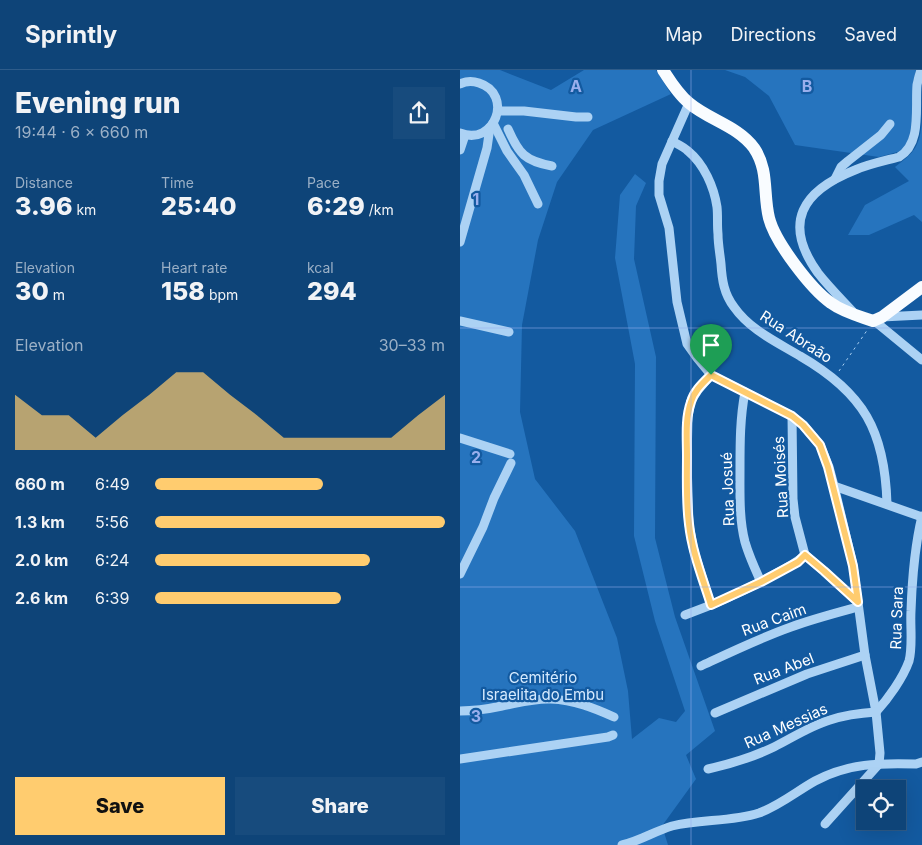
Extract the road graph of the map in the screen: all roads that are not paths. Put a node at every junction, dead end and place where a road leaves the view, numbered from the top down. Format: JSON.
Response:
{"nodes":[{"id":1,"x":663,"y":70,"type":"edge"},
{"id":2,"x":921,"y":70,"type":"edge"},
{"id":3,"x":460,"y":84,"type":"edge"},
{"id":4,"x":689,"y":103,"type":"junction"},
{"id":5,"x":498,"y":111,"type":"junction"},
{"id":6,"x":588,"y":117,"type":"dead end"},
{"id":7,"x":890,"y":124,"type":"dead end"},
{"id":8,"x":492,"y":125,"type":"junction"},
{"id":9,"x":508,"y":129,"type":"dead end"},
{"id":10,"x":462,"y":134,"type":"edge"},
{"id":11,"x":672,"y":141,"type":"junction"},
{"id":12,"x":460,"y":150,"type":"edge"},
{"id":13,"x":552,"y":166,"type":"dead end"},
{"id":14,"x":835,"y":179,"type":"junction"},
{"id":15,"x":538,"y":204,"type":"dead end"},
{"id":16,"x":460,"y":242,"type":"edge"},
{"id":17,"x":922,"y":287,"type":"edge"},
{"id":18,"x":856,"y":315,"type":"junction"},
{"id":19,"x":922,"y":315,"type":"edge"},
{"id":20,"x":878,"y":319,"type":"junction"},
{"id":21,"x":460,"y":321,"type":"edge"},
{"id":22,"x":509,"y":332,"type":"dead end"},
{"id":23,"x":922,"y":360,"type":"edge"},
{"id":24,"x":711,"y":375,"type":"junction"},
{"id":25,"x":745,"y":392,"type":"junction"},
{"id":26,"x":792,"y":416,"type":"junction"},
{"id":27,"x":460,"y":438,"type":"edge"},
{"id":28,"x":834,"y":486,"type":"junction"},
{"id":29,"x":887,"y":504,"type":"junction"},
{"id":30,"x":922,"y":517,"type":"edge"},
{"id":31,"x":805,"y":555,"type":"junction"},
{"id":32,"x":460,"y":574,"type":"edge"},
{"id":33,"x":761,"y":582,"type":"junction"},
{"id":34,"x":858,"y":604,"type":"junction"},
{"id":35,"x":711,"y":605,"type":"junction"},
{"id":36,"x":685,"y":615,"type":"dead end"},
{"id":37,"x":865,"y":656,"type":"junction"},
{"id":38,"x":701,"y":666,"type":"dead end"},
{"id":39,"x":460,"y":711,"type":"edge"},
{"id":40,"x":876,"y":712,"type":"junction"},
{"id":41,"x":715,"y":713,"type":"dead end"},
{"id":42,"x":614,"y":717,"type":"dead end"},
{"id":43,"x":613,"y":735,"type":"dead end"},
{"id":44,"x":460,"y":759,"type":"edge"},
{"id":45,"x":922,"y":762,"type":"edge"},
{"id":46,"x":879,"y":764,"type":"junction"},
{"id":47,"x":708,"y":769,"type":"dead end"},
{"id":48,"x":825,"y":824,"type":"dead end"},
{"id":49,"x":622,"y":845,"type":"edge"}],
"edges":[{"from":1,"to":4,"type":"main road"},
{"from":2,"to":14,"type":"street"},
{"from":3,"to":5,"type":"street"},
{"from":4,"to":11,"type":"street"},
{"from":4,"to":18,"type":"main road"},
{"from":5,"to":6,"type":"street"},
{"from":5,"to":8,"type":"street"},
{"from":7,"to":14,"type":"street"},
{"from":8,"to":10,"type":"street"},
{"from":8,"to":15,"type":"street"},
{"from":8,"to":16,"type":"street"},
{"from":9,"to":13,"type":"street"},
{"from":10,"to":12,"type":"street"},
{"from":11,"to":24,"type":"street"},
{"from":11,"to":29,"type":"street","name":"Rua Abraão"},
{"from":14,"to":18,"type":"street"},
{"from":17,"to":20,"type":"main road"},
{"from":18,"to":20,"type":"main road"},
{"from":19,"to":20,"type":"street"},
{"from":20,"to":23,"type":"street"},
{"from":21,"to":22,"type":"street"},
{"from":24,"to":25,"type":"street"},
{"from":24,"to":35,"type":"street"},
{"from":25,"to":26,"type":"street"},
{"from":25,"to":33,"type":"street","name":"Rua Josué"},
{"from":26,"to":28,"type":"street"},
{"from":26,"to":31,"type":"street","name":"Rua Moisés"},
{"from":27,"to":32,"type":"street"},
{"from":28,"to":29,"type":"street"},
{"from":28,"to":34,"type":"street"},
{"from":29,"to":30,"type":"street"},
{"from":30,"to":40,"type":"street","name":"Rua Sara"},
{"from":31,"to":33,"type":"street"},
{"from":31,"to":34,"type":"street"},
{"from":33,"to":35,"type":"street"},
{"from":34,"to":37,"type":"street"},
{"from":34,"to":38,"type":"street","name":"Rua Caim"},
{"from":35,"to":36,"type":"street"},
{"from":37,"to":40,"type":"street"},
{"from":37,"to":41,"type":"street","name":"Rua Abel"},
{"from":39,"to":42,"type":"street"},
{"from":40,"to":46,"type":"street"},
{"from":40,"to":47,"type":"street","name":"Rua Messias"},
{"from":43,"to":44,"type":"street"},
{"from":45,"to":46,"type":"street"},
{"from":46,"to":48,"type":"street"},
{"from":46,"to":49,"type":"street"}]}
